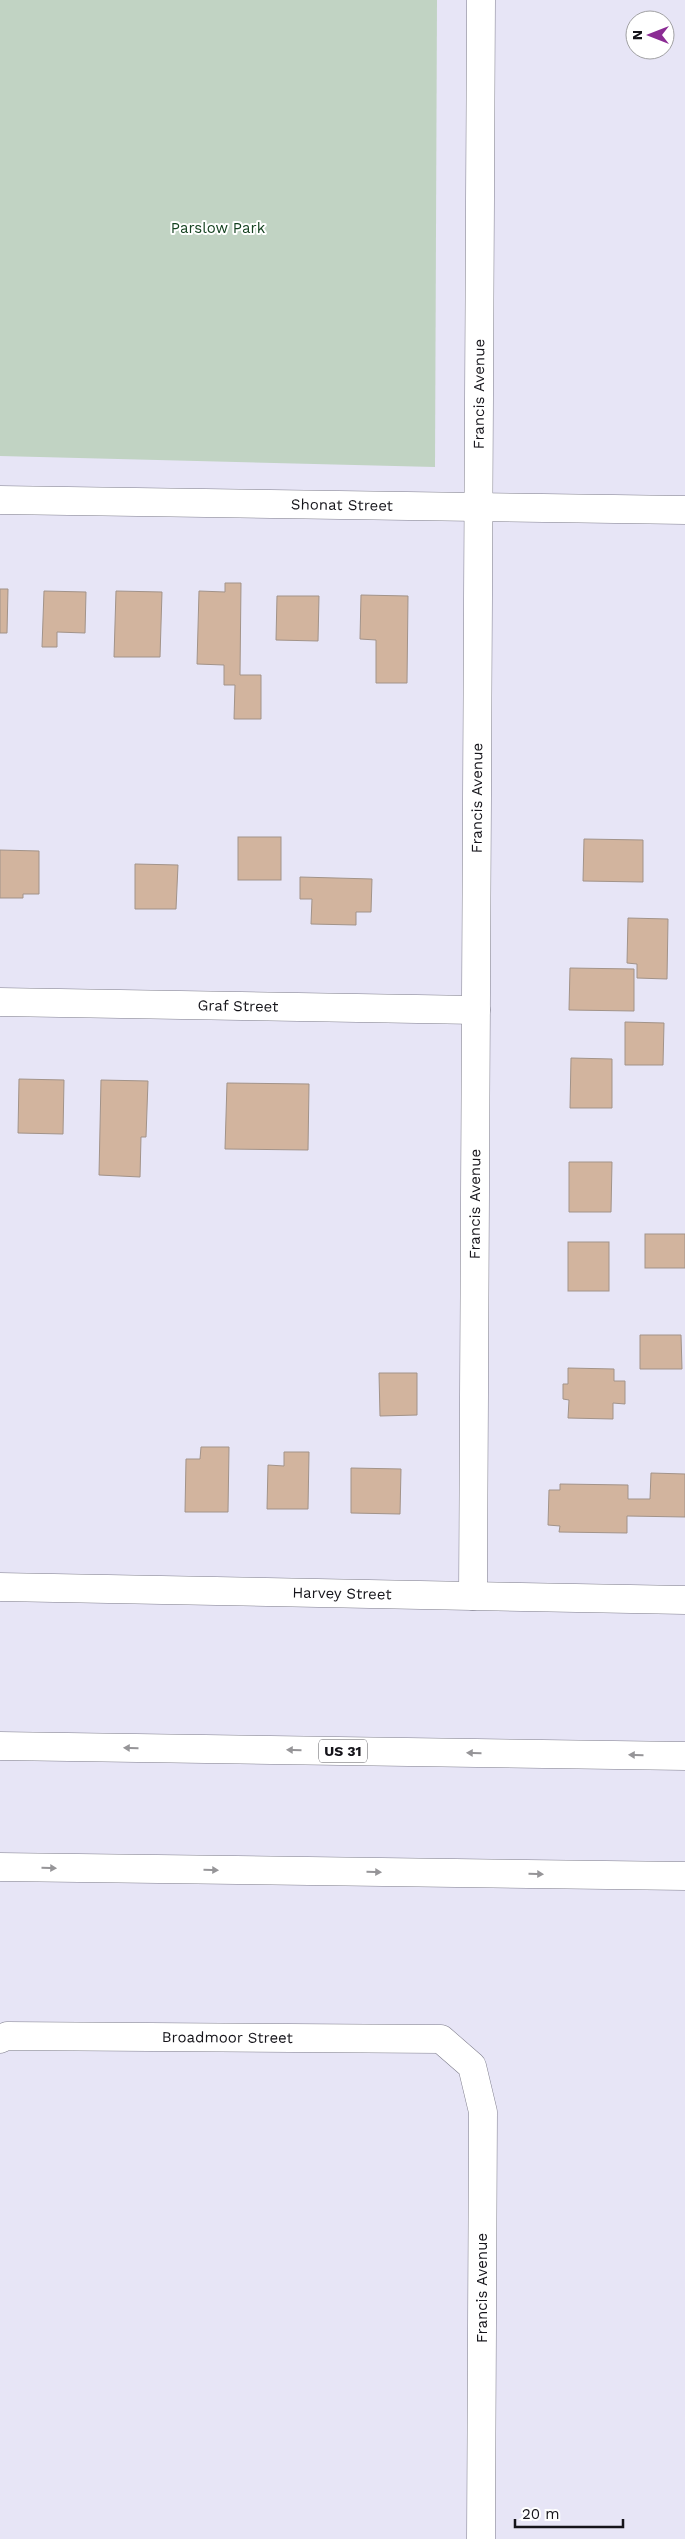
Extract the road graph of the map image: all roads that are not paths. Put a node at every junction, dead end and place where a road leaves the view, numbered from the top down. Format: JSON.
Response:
{"nodes":[{"id":1,"x":481,"y":0,"type":"edge"},
{"id":2,"x":0,"y":500,"type":"edge"},
{"id":3,"x":480,"y":508,"type":"junction"},
{"id":4,"x":685,"y":510,"type":"edge"},
{"id":5,"x":0,"y":1002,"type":"edge"},
{"id":6,"x":476,"y":1010,"type":"junction"},
{"id":7,"x":0,"y":1587,"type":"edge"},
{"id":8,"x":473,"y":1596,"type":"junction"},
{"id":9,"x":685,"y":1600,"type":"edge"},
{"id":10,"x":0,"y":1746,"type":"edge"},
{"id":11,"x":685,"y":1756,"type":"edge"},
{"id":12,"x":0,"y":1867,"type":"edge"},
{"id":13,"x":685,"y":1876,"type":"edge"},
{"id":14,"x":0,"y":2039,"type":"edge"},
{"id":15,"x":451,"y":2048,"type":"joint"},
{"id":16,"x":481,"y":2539,"type":"edge"}],
"edges":[{"from":1,"to":3,"type":"main road","name":"Francis Avenue"},
{"from":2,"to":3,"type":"main road","name":"Shonat Street"},
{"from":3,"to":4,"type":"main road","name":"Shonat Street"},
{"from":3,"to":6,"type":"main road","name":"Francis Avenue"},
{"from":5,"to":6,"type":"main road","name":"Graf Street"},
{"from":6,"to":8,"type":"main road","name":"Francis Avenue"},
{"from":7,"to":8,"type":"main road","name":"Harvey Street"},
{"from":8,"to":9,"type":"main road","name":"Harvey Street"},
{"from":11,"to":10,"type":"main road","number":"US 31","one_way":true},
{"from":12,"to":13,"type":"main road","one_way":true},
{"from":14,"to":15,"type":"main road","name":"Broadmoor Street"},
{"from":15,"to":16,"type":"main road","name":"Francis Avenue"}]}
